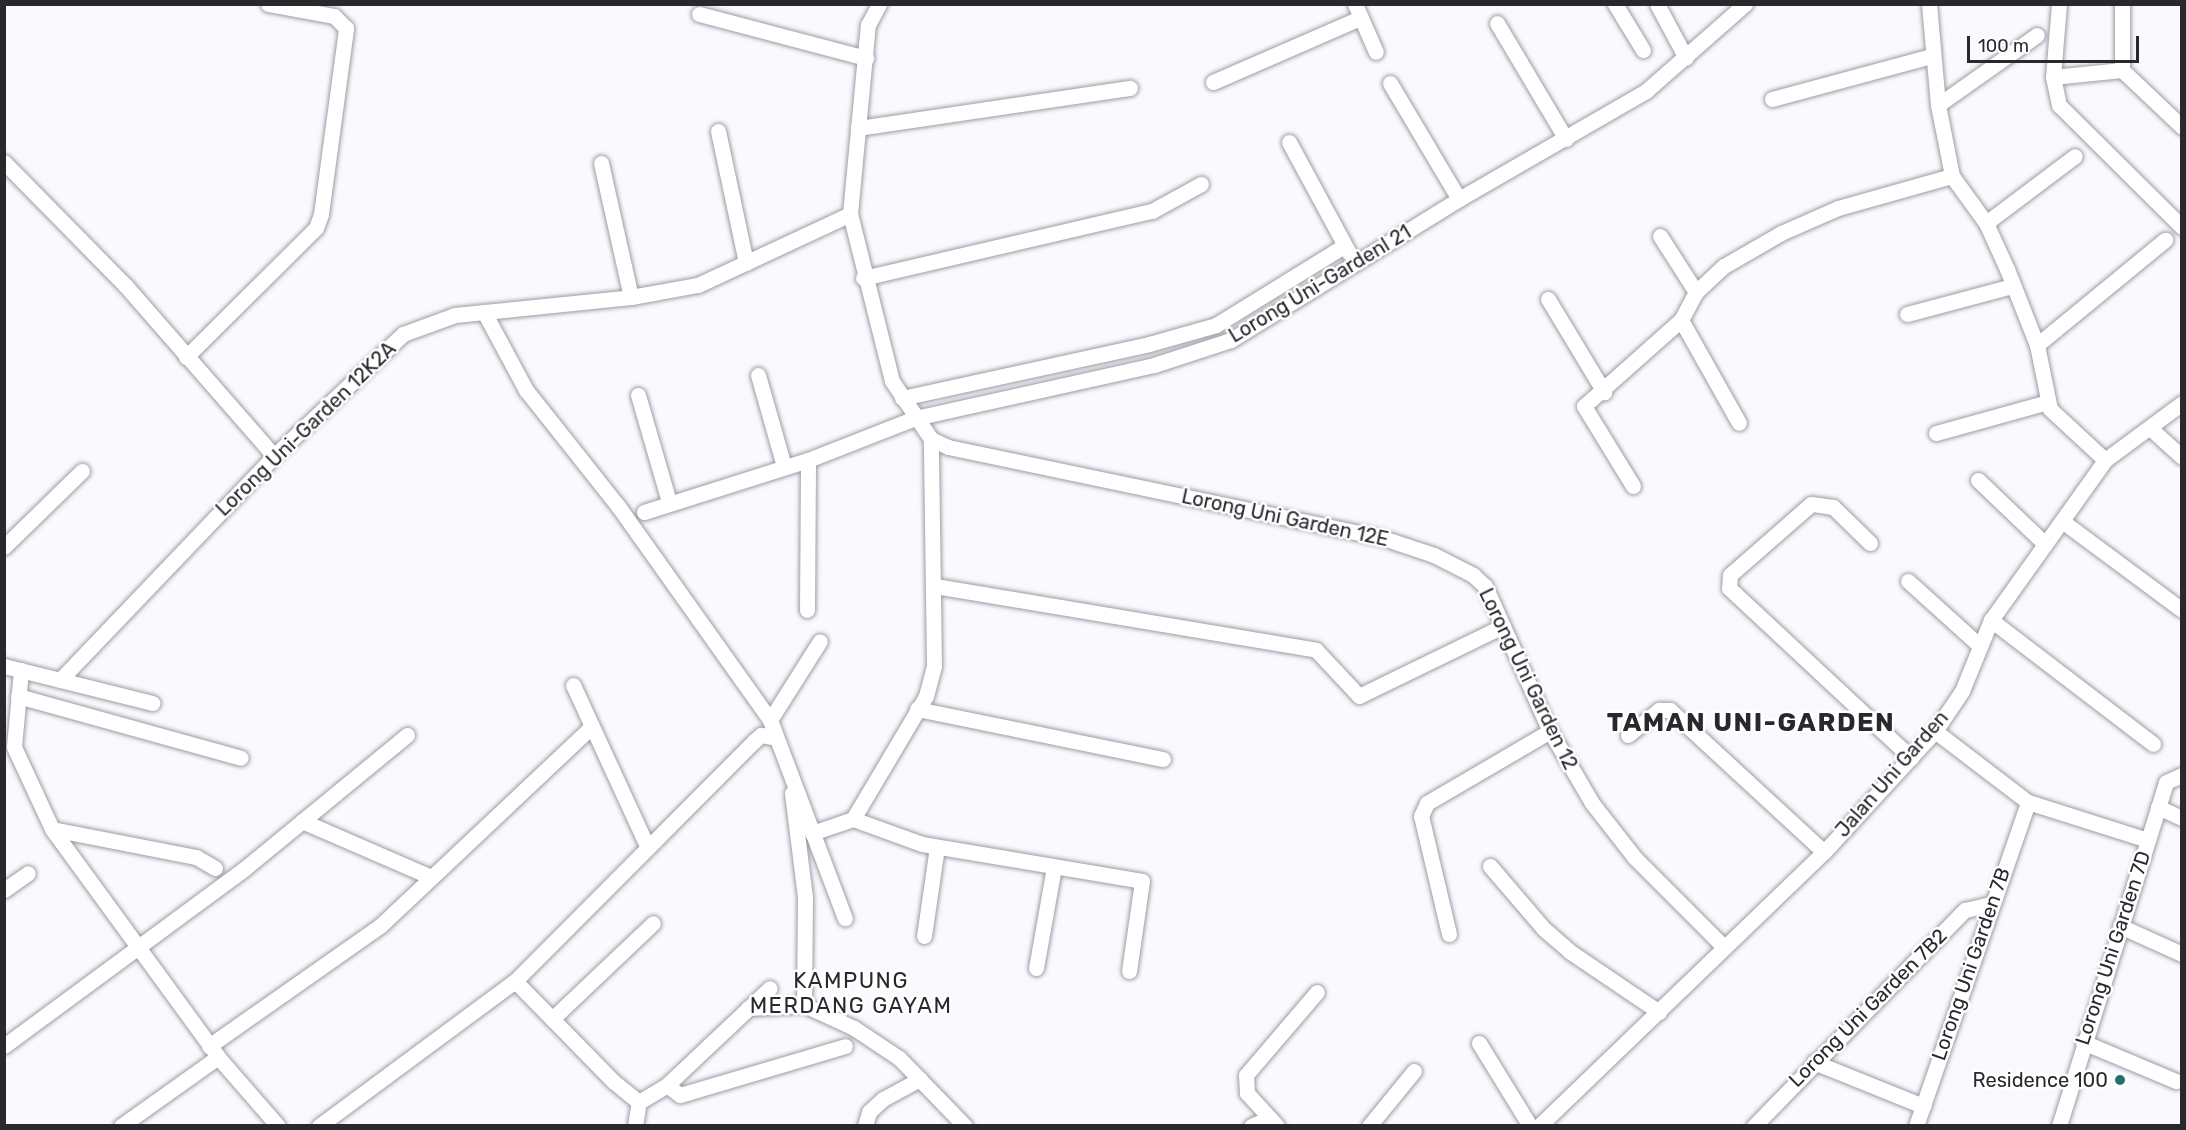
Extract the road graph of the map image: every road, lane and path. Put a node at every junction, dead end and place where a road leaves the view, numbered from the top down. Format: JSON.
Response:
{"nodes":[{"id":1,"x":268,"y":4,"type":"edge"},
{"id":2,"x":879,"y":4,"type":"edge"},
{"id":3,"x":1615,"y":4,"type":"edge"},
{"id":4,"x":1657,"y":4,"type":"edge"},
{"id":5,"x":1744,"y":4,"type":"edge"},
{"id":6,"x":1929,"y":4,"type":"edge"},
{"id":7,"x":2059,"y":4,"type":"edge"},
{"id":8,"x":2122,"y":4,"type":"edge"},
{"id":9,"x":1358,"y":11,"type":"edge"},
{"id":10,"x":699,"y":14,"type":"dead end"},
{"id":11,"x":1497,"y":22,"type":"dead end"},
{"id":12,"x":2037,"y":35,"type":"dead end"},
{"id":13,"x":1643,"y":50,"type":"dead end"},
{"id":14,"x":1376,"y":52,"type":"dead end"},
{"id":15,"x":1931,"y":56,"type":"junction"},
{"id":16,"x":866,"y":58,"type":"junction"},
{"id":17,"x":1686,"y":58,"type":"junction"},
{"id":18,"x":2122,"y":70,"type":"junction"},
{"id":19,"x":2053,"y":76,"type":"junction"},
{"id":20,"x":1213,"y":82,"type":"dead end"},
{"id":21,"x":1390,"y":83,"type":"dead end"},
{"id":22,"x":1130,"y":88,"type":"dead end"},
{"id":23,"x":1772,"y":99,"type":"dead end"},
{"id":24,"x":1938,"y":105,"type":"junction"},
{"id":25,"x":2181,"y":127,"type":"edge"},
{"id":26,"x":858,"y":128,"type":"junction"},
{"id":27,"x":718,"y":131,"type":"dead end"},
{"id":28,"x":1566,"y":139,"type":"junction"},
{"id":29,"x":1288,"y":142,"type":"dead end"},
{"id":30,"x":2075,"y":156,"type":"dead end"},
{"id":31,"x":4,"y":162,"type":"edge"},
{"id":32,"x":601,"y":163,"type":"dead end"},
{"id":33,"x":1952,"y":177,"type":"junction"},
{"id":34,"x":1201,"y":184,"type":"dead end"},
{"id":35,"x":1459,"y":199,"type":"junction"},
{"id":36,"x":850,"y":214,"type":"junction"},
{"id":37,"x":1986,"y":223,"type":"junction"},
{"id":38,"x":2181,"y":227,"type":"edge"},
{"id":39,"x":1660,"y":236,"type":"dead end"},
{"id":40,"x":2165,"y":240,"type":"dead end"},
{"id":41,"x":1344,"y":246,"type":"junction"},
{"id":42,"x":746,"y":263,"type":"junction"},
{"id":43,"x":1355,"y":263,"type":"junction"},
{"id":44,"x":863,"y":278,"type":"junction"},
{"id":45,"x":2012,"y":286,"type":"junction"},
{"id":46,"x":1696,"y":292,"type":"junction"},
{"id":47,"x":631,"y":297,"type":"junction"},
{"id":48,"x":1548,"y":299,"type":"dead end"},
{"id":49,"x":484,"y":312,"type":"junction"},
{"id":50,"x":1906,"y":314,"type":"dead end"},
{"id":51,"x":1681,"y":320,"type":"junction"},
{"id":52,"x":1149,"y":344,"type":"junction"},
{"id":53,"x":2037,"y":345,"type":"junction"},
{"id":54,"x":186,"y":357,"type":"junction"},
{"id":55,"x":1154,"y":365,"type":"junction"},
{"id":56,"x":758,"y":375,"type":"dead end"},
{"id":57,"x":1604,"y":392,"type":"junction"},
{"id":58,"x":638,"y":395,"type":"dead end"},
{"id":59,"x":902,"y":398,"type":"junction"},
{"id":60,"x":2048,"y":402,"type":"junction"},
{"id":61,"x":2181,"y":403,"type":"edge"},
{"id":62,"x":915,"y":418,"type":"junction"},
{"id":63,"x":1739,"y":423,"type":"dead end"},
{"id":64,"x":2150,"y":428,"type":"junction"},
{"id":65,"x":1936,"y":433,"type":"dead end"},
{"id":66,"x":931,"y":439,"type":"junction"},
{"id":67,"x":274,"y":456,"type":"junction"},
{"id":68,"x":2181,"y":457,"type":"edge"},
{"id":69,"x":808,"y":460,"type":"junction"},
{"id":70,"x":2105,"y":460,"type":"junction"},
{"id":71,"x":784,"y":466,"type":"junction"},
{"id":72,"x":82,"y":471,"type":"dead end"},
{"id":73,"x":1978,"y":480,"type":"dead end"},
{"id":74,"x":1633,"y":486,"type":"dead end"},
{"id":75,"x":669,"y":502,"type":"junction"},
{"id":76,"x":644,"y":512,"type":"dead end"},
{"id":77,"x":2062,"y":521,"type":"junction"},
{"id":78,"x":1870,"y":543,"type":"dead end"},
{"id":79,"x":2045,"y":544,"type":"junction"},
{"id":80,"x":4,"y":547,"type":"edge"},
{"id":81,"x":1473,"y":576,"type":"joint"},
{"id":82,"x":1908,"y":581,"type":"dead end"},
{"id":83,"x":936,"y":586,"type":"junction"},
{"id":84,"x":807,"y":610,"type":"dead end"},
{"id":85,"x":2181,"y":610,"type":"edge"},
{"id":86,"x":1991,"y":620,"type":"junction"},
{"id":87,"x":1503,"y":626,"type":"junction"},
{"id":88,"x":820,"y":641,"type":"dead end"},
{"id":89,"x":1980,"y":646,"type":"junction"},
{"id":90,"x":4,"y":666,"type":"edge"},
{"id":91,"x":21,"y":670,"type":"junction"},
{"id":92,"x":60,"y":680,"type":"junction"},
{"id":93,"x":573,"y":685,"type":"dead end"},
{"id":94,"x":18,"y":696,"type":"junction"},
{"id":95,"x":152,"y":703,"type":"dead end"},
{"id":96,"x":917,"y":709,"type":"junction"},
{"id":97,"x":770,"y":720,"type":"junction"},
{"id":98,"x":591,"y":727,"type":"junction"},
{"id":99,"x":1550,"y":731,"type":"junction"},
{"id":100,"x":1935,"y":731,"type":"junction"},
{"id":101,"x":407,"y":735,"type":"dead end"},
{"id":102,"x":1628,"y":735,"type":"dead end"},
{"id":103,"x":776,"y":738,"type":"junction"},
{"id":104,"x":2153,"y":744,"type":"dead end"},
{"id":105,"x":9,"y":748,"type":"edge"},
{"id":106,"x":241,"y":758,"type":"dead end"},
{"id":107,"x":1911,"y":758,"type":"junction"},
{"id":108,"x":1163,"y":759,"type":"dead end"},
{"id":109,"x":2179,"y":775,"type":"edge"},
{"id":110,"x":792,"y":780,"type":"junction"},
{"id":111,"x":2028,"y":802,"type":"junction"},
{"id":112,"x":2158,"y":807,"type":"junction"},
{"id":113,"x":2181,"y":818,"type":"edge"},
{"id":114,"x":853,"y":819,"type":"junction"},
{"id":115,"x":302,"y":821,"type":"junction"},
{"id":116,"x":52,"y":829,"type":"junction"},
{"id":117,"x":812,"y":833,"type":"junction"},
{"id":118,"x":2148,"y":840,"type":"junction"},
{"id":119,"x":647,"y":846,"type":"junction"},
{"id":120,"x":937,"y":847,"type":"junction"},
{"id":121,"x":1824,"y":852,"type":"junction"},
{"id":122,"x":1490,"y":866,"type":"dead end"},
{"id":123,"x":1054,"y":867,"type":"junction"},
{"id":124,"x":215,"y":868,"type":"dead end"},
{"id":125,"x":28,"y":873,"type":"dead end"},
{"id":126,"x":432,"y":877,"type":"junction"},
{"id":127,"x":4,"y":890,"type":"edge"},
{"id":128,"x":1990,"y":904,"type":"junction"},
{"id":129,"x":845,"y":918,"type":"dead end"},
{"id":130,"x":653,"y":923,"type":"dead end"},
{"id":131,"x":2120,"y":926,"type":"junction"},
{"id":132,"x":1449,"y":934,"type":"dead end"},
{"id":133,"x":924,"y":936,"type":"dead end"},
{"id":134,"x":1723,"y":946,"type":"junction"},
{"id":135,"x":138,"y":948,"type":"junction"},
{"id":136,"x":2181,"y":954,"type":"edge"},
{"id":137,"x":1036,"y":968,"type":"dead end"},
{"id":138,"x":1129,"y":971,"type":"dead end"},
{"id":139,"x":515,"y":981,"type":"junction"},
{"id":140,"x":770,"y":988,"type":"dead end"},
{"id":141,"x":1317,"y":993,"type":"dead end"},
{"id":142,"x":804,"y":1005,"type":"junction"},
{"id":143,"x":748,"y":1008,"type":"junction"},
{"id":144,"x":1659,"y":1012,"type":"junction"},
{"id":145,"x":552,"y":1019,"type":"junction"},
{"id":146,"x":2084,"y":1042,"type":"junction"},
{"id":147,"x":1479,"y":1043,"type":"dead end"},
{"id":148,"x":4,"y":1046,"type":"edge"},
{"id":149,"x":845,"y":1046,"type":"dead end"},
{"id":150,"x":213,"y":1051,"type":"junction"},
{"id":151,"x":1814,"y":1062,"type":"junction"},
{"id":152,"x":1414,"y":1071,"type":"dead end"},
{"id":153,"x":920,"y":1079,"type":"junction"},
{"id":154,"x":2176,"y":1082,"type":"dead end"},
{"id":155,"x":667,"y":1085,"type":"junction"},
{"id":156,"x":639,"y":1102,"type":"junction"},
{"id":157,"x":1923,"y":1106,"type":"junction"},
{"id":158,"x":1273,"y":1122,"type":"edge"},
{"id":159,"x":121,"y":1125,"type":"edge"},
{"id":160,"x":278,"y":1125,"type":"edge"},
{"id":161,"x":319,"y":1125,"type":"edge"},
{"id":162,"x":635,"y":1125,"type":"edge"},
{"id":163,"x":865,"y":1125,"type":"edge"},
{"id":164,"x":964,"y":1125,"type":"edge"},
{"id":165,"x":1251,"y":1125,"type":"edge"},
{"id":166,"x":1369,"y":1125,"type":"edge"},
{"id":167,"x":1530,"y":1125,"type":"edge"},
{"id":168,"x":1539,"y":1125,"type":"edge"},
{"id":169,"x":1754,"y":1125,"type":"edge"},
{"id":170,"x":1916,"y":1125,"type":"edge"},
{"id":171,"x":2059,"y":1125,"type":"edge"}],
"edges":[{"from":1,"to":54,"type":"street"},
{"from":2,"to":16,"type":"street"},
{"from":3,"to":13,"type":"street"},
{"from":4,"to":17,"type":"street"},
{"from":5,"to":17,"type":"street","name":"Lorong Uni-Gardenl 21"},
{"from":6,"to":15,"type":"street"},
{"from":7,"to":19,"type":"street"},
{"from":8,"to":18,"type":"street"},
{"from":9,"to":14,"type":"street"},
{"from":9,"to":20,"type":"street"},
{"from":10,"to":16,"type":"street"},
{"from":11,"to":28,"type":"street"},
{"from":12,"to":24,"type":"street"},
{"from":15,"to":23,"type":"street"},
{"from":15,"to":24,"type":"street"},
{"from":16,"to":26,"type":"street"},
{"from":17,"to":28,"type":"street","name":"Lorong Uni-Gardenl 21"},
{"from":18,"to":19,"type":"street"},
{"from":18,"to":25,"type":"street"},
{"from":19,"to":38,"type":"street"},
{"from":21,"to":35,"type":"street"},
{"from":22,"to":26,"type":"street"},
{"from":24,"to":33,"type":"street"},
{"from":26,"to":36,"type":"street"},
{"from":27,"to":42,"type":"street"},
{"from":28,"to":35,"type":"street","name":"Lorong Uni-Gardenl 21"},
{"from":29,"to":41,"type":"street"},
{"from":30,"to":37,"type":"street"},
{"from":31,"to":54,"type":"street"},
{"from":32,"to":47,"type":"street"},
{"from":33,"to":37,"type":"street"},
{"from":33,"to":46,"type":"street"},
{"from":34,"to":44,"type":"street"},
{"from":35,"to":43,"type":"street","name":"Lorong Uni-Gardenl 21"},
{"from":36,"to":42,"type":"street","name":"Lorong Uni-Garden 12K2A"},
{"from":36,"to":44,"type":"street"},
{"from":37,"to":45,"type":"street"},
{"from":39,"to":46,"type":"street"},
{"from":40,"to":53,"type":"street"},
{"from":41,"to":43,"type":"street"},
{"from":41,"to":52,"type":"street"},
{"from":42,"to":47,"type":"street","name":"Lorong Uni-Garden 12K2A"},
{"from":43,"to":55,"type":"street","name":"Lorong Uni-Gardenl 21"},
{"from":44,"to":59,"type":"street"},
{"from":45,"to":50,"type":"street"},
{"from":45,"to":53,"type":"street"},
{"from":46,"to":51,"type":"street"},
{"from":47,"to":49,"type":"street","name":"Lorong Uni-Garden 12K2A"},
{"from":48,"to":57,"type":"street"},
{"from":49,"to":67,"type":"street","name":"Lorong Uni-Garden 12K2A"},
{"from":49,"to":97,"type":"street"},
{"from":51,"to":57,"type":"street"},
{"from":51,"to":63,"type":"street"},
{"from":52,"to":55,"type":"street"},
{"from":52,"to":59,"type":"street"},
{"from":53,"to":60,"type":"street"},
{"from":54,"to":67,"type":"street"},
{"from":55,"to":62,"type":"street","name":"Lorong Uni-Gardenl 21"},
{"from":56,"to":71,"type":"street"},
{"from":57,"to":74,"type":"street"},
{"from":58,"to":75,"type":"street"},
{"from":59,"to":62,"type":"street"},
{"from":60,"to":65,"type":"street"},
{"from":60,"to":70,"type":"street"},
{"from":61,"to":64,"type":"street","name":"Jalan Uni Garden"},
{"from":62,"to":66,"type":"street"},
{"from":62,"to":69,"type":"street","name":"Lorong Uni-Gardenl 21"},
{"from":64,"to":68,"type":"street"},
{"from":64,"to":70,"type":"street","name":"Jalan Uni Garden"},
{"from":66,"to":81,"type":"street","name":"Lorong Uni Garden 12E"},
{"from":66,"to":83,"type":"street"},
{"from":67,"to":92,"type":"street","name":"Lorong Uni-Garden 12K2A"},
{"from":69,"to":71,"type":"street","name":"Lorong Uni-Gardenl 21"},
{"from":69,"to":84,"type":"street"},
{"from":70,"to":77,"type":"street","name":"Jalan Uni Garden"},
{"from":71,"to":75,"type":"street","name":"Lorong Uni-Gardenl 21"},
{"from":72,"to":80,"type":"street"},
{"from":73,"to":79,"type":"street"},
{"from":75,"to":76,"type":"street","name":"Lorong Uni-Gardenl 21"},
{"from":77,"to":79,"type":"street","name":"Jalan Uni Garden"},
{"from":77,"to":85,"type":"street"},
{"from":78,"to":107,"type":"street"},
{"from":79,"to":86,"type":"street","name":"Jalan Uni Garden"},
{"from":81,"to":87,"type":"street","name":"Lorong Uni Garden 12"},
{"from":82,"to":89,"type":"street"},
{"from":83,"to":87,"type":"street"},
{"from":83,"to":96,"type":"street"},
{"from":86,"to":89,"type":"street","name":"Jalan Uni Garden"},
{"from":86,"to":104,"type":"street"},
{"from":87,"to":99,"type":"street","name":"Lorong Uni Garden 12"},
{"from":88,"to":97,"type":"street"},
{"from":89,"to":100,"type":"street","name":"Jalan Uni Garden"},
{"from":90,"to":91,"type":"street"},
{"from":91,"to":92,"type":"street"},
{"from":91,"to":94,"type":"street"},
{"from":92,"to":95,"type":"street"},
{"from":93,"to":98,"type":"street"},
{"from":94,"to":105,"type":"street"},
{"from":94,"to":106,"type":"street"},
{"from":96,"to":108,"type":"street"},
{"from":96,"to":114,"type":"street"},
{"from":97,"to":103,"type":"street"},
{"from":98,"to":119,"type":"street"},
{"from":98,"to":126,"type":"street"},
{"from":99,"to":132,"type":"street"},
{"from":99,"to":134,"type":"street","name":"Lorong Uni Garden 12"},
{"from":100,"to":107,"type":"street","name":"Jalan Uni Garden"},
{"from":100,"to":111,"type":"street"},
{"from":101,"to":115,"type":"street"},
{"from":102,"to":121,"type":"street"},
{"from":103,"to":110,"type":"street"},
{"from":103,"to":119,"type":"street"},
{"from":105,"to":116,"type":"street"},
{"from":107,"to":121,"type":"street","name":"Jalan Uni Garden"},
{"from":109,"to":112,"type":"street","name":"Lorong Uni Garden 7D"},
{"from":110,"to":117,"type":"street"},
{"from":110,"to":142,"type":"street"},
{"from":111,"to":118,"type":"street"},
{"from":111,"to":128,"type":"street","name":"Lorong Uni Garden 7B"},
{"from":112,"to":113,"type":"street"},
{"from":112,"to":118,"type":"street","name":"Lorong Uni Garden 7D"},
{"from":114,"to":117,"type":"street"},
{"from":114,"to":120,"type":"street"},
{"from":115,"to":126,"type":"street"},
{"from":115,"to":135,"type":"street"},
{"from":116,"to":124,"type":"street"},
{"from":116,"to":135,"type":"street"},
{"from":117,"to":129,"type":"street"},
{"from":118,"to":131,"type":"street","name":"Lorong Uni Garden 7D"},
{"from":119,"to":139,"type":"street"},
{"from":120,"to":123,"type":"street"},
{"from":120,"to":133,"type":"street"},
{"from":121,"to":134,"type":"street","name":"Jalan Uni Garden"},
{"from":122,"to":144,"type":"street"},
{"from":123,"to":137,"type":"street"},
{"from":123,"to":138,"type":"street"},
{"from":125,"to":127,"type":"street"},
{"from":126,"to":150,"type":"street"},
{"from":128,"to":151,"type":"street","name":"Lorong Uni Garden 7B2"},
{"from":128,"to":157,"type":"street","name":"Lorong Uni Garden 7B"},
{"from":130,"to":145,"type":"street"},
{"from":131,"to":136,"type":"street"},
{"from":131,"to":146,"type":"street","name":"Lorong Uni Garden 7D"},
{"from":134,"to":144,"type":"street","name":"Jalan Uni Garden"},
{"from":135,"to":148,"type":"street"},
{"from":135,"to":150,"type":"street"},
{"from":139,"to":145,"type":"street"},
{"from":139,"to":161,"type":"street"},
{"from":140,"to":143,"type":"street"},
{"from":141,"to":158,"type":"street"},
{"from":142,"to":143,"type":"street"},
{"from":142,"to":153,"type":"street"},
{"from":143,"to":155,"type":"street"},
{"from":144,"to":168,"type":"street","name":"Jalan Uni Garden"},
{"from":145,"to":156,"type":"street"},
{"from":146,"to":154,"type":"street"},
{"from":146,"to":171,"type":"street","name":"Lorong Uni Garden 7D"},
{"from":147,"to":167,"type":"street"},
{"from":149,"to":155,"type":"street"},
{"from":150,"to":159,"type":"street"},
{"from":150,"to":160,"type":"street"},
{"from":151,"to":157,"type":"street"},
{"from":151,"to":169,"type":"street","name":"Lorong Uni Garden 7B2"},
{"from":152,"to":166,"type":"street"},
{"from":153,"to":163,"type":"street"},
{"from":153,"to":164,"type":"street"},
{"from":155,"to":156,"type":"street"},
{"from":156,"to":162,"type":"street"},
{"from":157,"to":170,"type":"street","name":"Lorong Uni Garden 7B"},
{"from":158,"to":165,"type":"street"}]}
